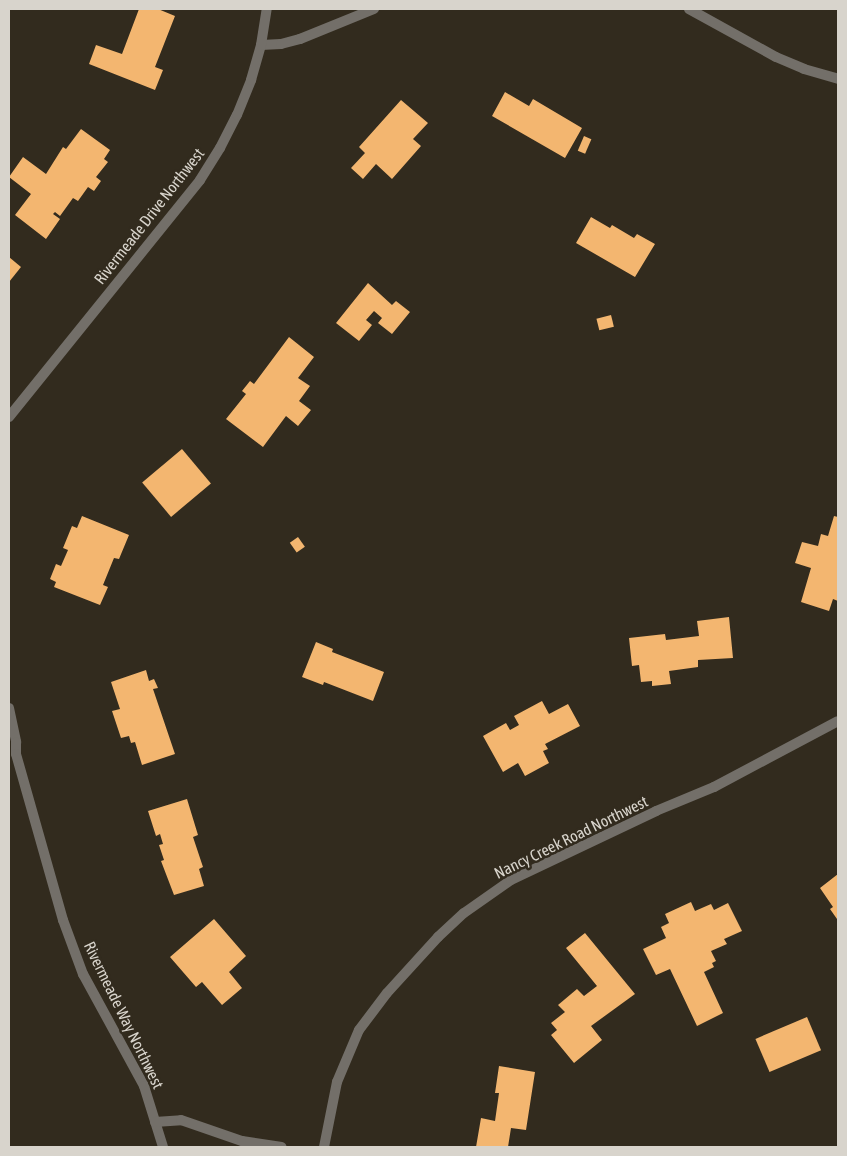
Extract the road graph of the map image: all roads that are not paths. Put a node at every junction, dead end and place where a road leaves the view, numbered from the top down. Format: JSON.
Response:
{"nodes":[{"id":1,"x":266,"y":9,"type":"edge"},
{"id":2,"x":374,"y":9,"type":"edge"},
{"id":3,"x":689,"y":9,"type":"edge"},
{"id":4,"x":261,"y":45,"type":"junction"},
{"id":5,"x":838,"y":79,"type":"edge"},
{"id":6,"x":9,"y":417,"type":"edge"},
{"id":7,"x":9,"y":708,"type":"edge"},
{"id":8,"x":838,"y":721,"type":"edge"},
{"id":9,"x":9,"y":745,"type":"edge"},
{"id":10,"x":16,"y":754,"type":"junction"},
{"id":11,"x":155,"y":1122,"type":"junction"},
{"id":12,"x":163,"y":1147,"type":"edge"},
{"id":13,"x":282,"y":1147,"type":"edge"},
{"id":14,"x":324,"y":1147,"type":"edge"}],
"edges":[{"from":1,"to":4,"type":"street","name":"Rivermeade Drive Northwest"},
{"from":2,"to":4,"type":"street"},
{"from":3,"to":5,"type":"street"},
{"from":4,"to":6,"type":"street","name":"Rivermeade Drive Northwest"},
{"from":7,"to":10,"type":"street","name":"Rivermeade Way Northwest"},
{"from":8,"to":14,"type":"street","name":"Nancy Creek Road Northwest"},
{"from":9,"to":10,"type":"street"},
{"from":10,"to":11,"type":"street","name":"Rivermeade Way Northwest"},
{"from":11,"to":12,"type":"street","name":"Rivermeade Way Northwest"},
{"from":11,"to":13,"type":"street"}]}
